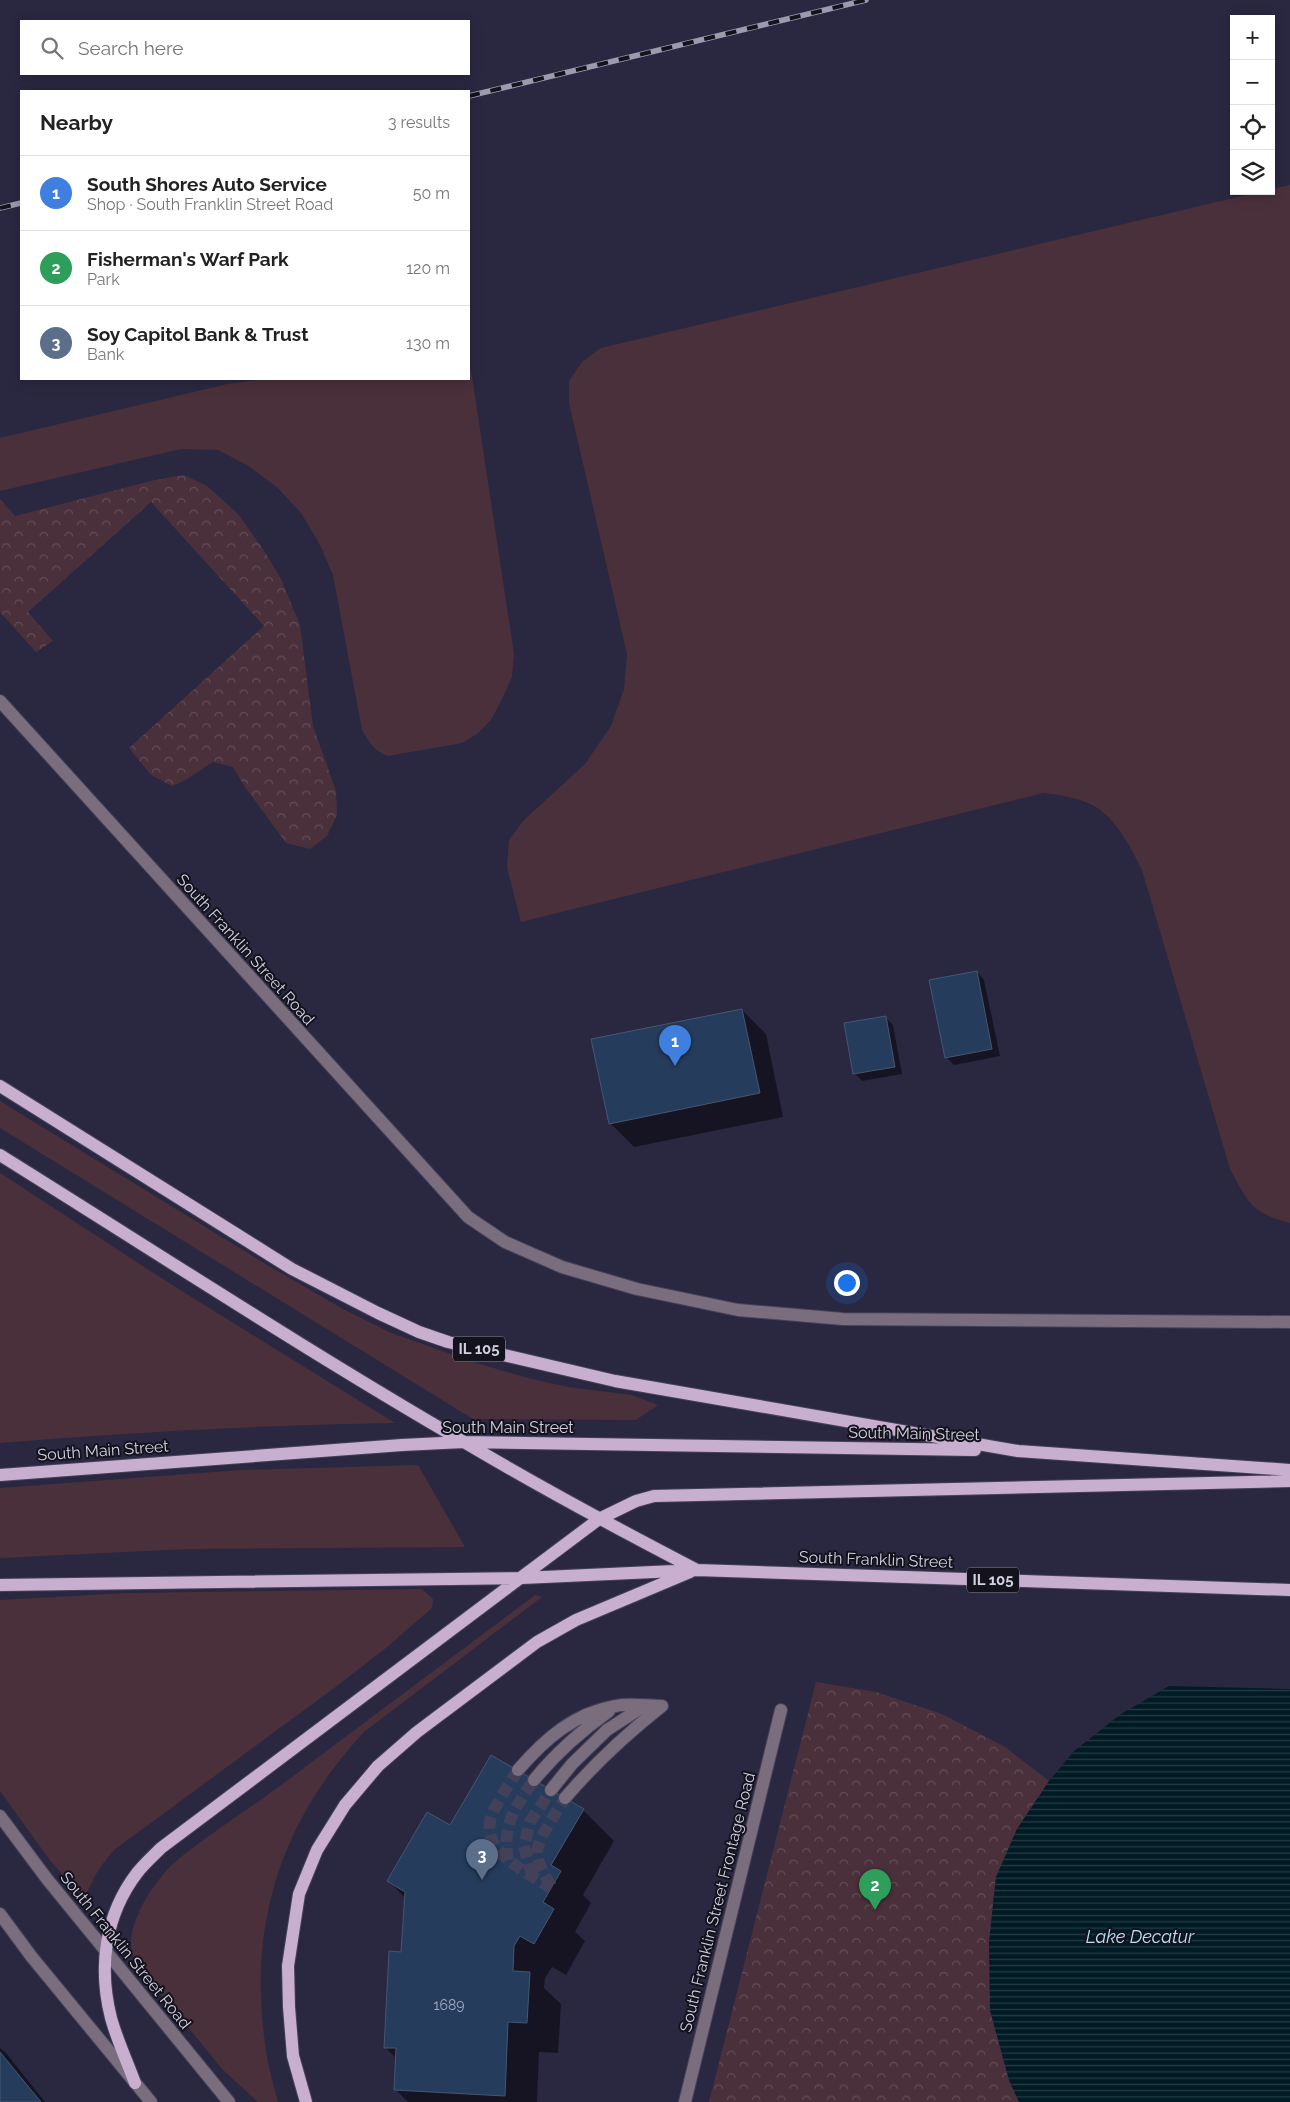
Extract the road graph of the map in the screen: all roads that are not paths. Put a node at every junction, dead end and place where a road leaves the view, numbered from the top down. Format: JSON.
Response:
{"nodes":[{"id":1,"x":0,"y":701,"type":"edge"},
{"id":2,"x":0,"y":1086,"type":"edge"},
{"id":3,"x":0,"y":1154,"type":"edge"},
{"id":4,"x":1290,"y":1322,"type":"edge"},
{"id":5,"x":464,"y":1442,"type":"junction"},
{"id":6,"x":1018,"y":1451,"type":"junction"},
{"id":7,"x":1290,"y":1470,"type":"edge"},
{"id":8,"x":0,"y":1475,"type":"edge"},
{"id":9,"x":1290,"y":1481,"type":"edge"},
{"id":10,"x":599,"y":1519,"type":"junction"},
{"id":11,"x":697,"y":1570,"type":"junction"},
{"id":12,"x":522,"y":1578,"type":"junction"},
{"id":13,"x":0,"y":1585,"type":"edge"},
{"id":14,"x":1290,"y":1590,"type":"edge"},
{"id":15,"x":617,"y":1705,"type":"junction"},
{"id":16,"x":644,"y":1706,"type":"junction"},
{"id":17,"x":781,"y":1710,"type":"dead end"},
{"id":18,"x":518,"y":1770,"type":"tunnel mouth"},
{"id":19,"x":534,"y":1780,"type":"tunnel mouth"},
{"id":20,"x":551,"y":1790,"type":"tunnel mouth"},
{"id":21,"x":565,"y":1798,"type":"tunnel mouth"},
{"id":22,"x":0,"y":1816,"type":"edge"},
{"id":23,"x":0,"y":1914,"type":"edge"},
{"id":24,"x":105,"y":1950,"type":"junction"},
{"id":25,"x":135,"y":2082,"type":"junction"},
{"id":26,"x":151,"y":2102,"type":"edge"},
{"id":27,"x":230,"y":2102,"type":"edge"},
{"id":28,"x":306,"y":2102,"type":"edge"},
{"id":29,"x":685,"y":2102,"type":"edge"}],
"edges":[{"from":1,"to":4,"type":"street","name":"South Franklin Street Road"},
{"from":2,"to":6,"type":"main road","number":"IL 105"},
{"from":3,"to":5,"type":"main road","number":"IL 105"},
{"from":5,"to":6,"type":"main road","name":"South Main Street"},
{"from":5,"to":8,"type":"main road","name":"South Main Street"},
{"from":5,"to":10,"type":"main road","number":"IL 105"},
{"from":6,"to":7,"type":"main road","number":"IL 105"},
{"from":9,"to":10,"type":"main road"},
{"from":10,"to":11,"type":"main road","number":"IL 105"},
{"from":10,"to":12,"type":"main road"},
{"from":11,"to":12,"type":"main road","name":"South Franklin Street"},
{"from":11,"to":14,"type":"main road","name":"South Franklin Street","number":"IL 105"},
{"from":11,"to":28,"type":"main road"},
{"from":12,"to":13,"type":"main road"},
{"from":12,"to":24,"type":"main road"},
{"from":15,"to":16,"type":"street"},
{"from":15,"to":18,"type":"street"},
{"from":15,"to":19,"type":"street"},
{"from":16,"to":20,"type":"street"},
{"from":16,"to":21,"type":"street"},
{"from":17,"to":29,"type":"street","name":"South Franklin Street Frontage Road"},
{"from":22,"to":24,"type":"street","name":"South Franklin Street Road"},
{"from":23,"to":25,"type":"street"},
{"from":24,"to":25,"type":"main road"},
{"from":24,"to":27,"type":"street","name":"South Franklin Street Road"},
{"from":25,"to":26,"type":"street"}]}
